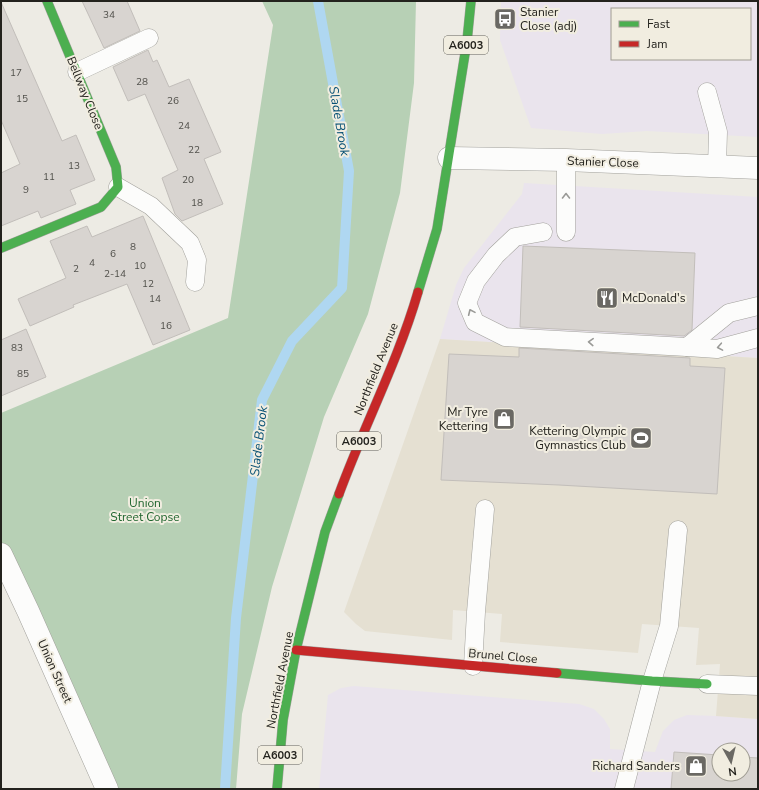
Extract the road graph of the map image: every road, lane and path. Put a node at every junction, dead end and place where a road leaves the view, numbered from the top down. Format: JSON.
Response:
{"nodes":[{"id":1,"x":47,"y":1,"type":"edge"},
{"id":2,"x":472,"y":1,"type":"edge"},
{"id":3,"x":150,"y":38,"type":"dead end"},
{"id":4,"x":77,"y":72,"type":"junction"},
{"id":5,"x":707,"y":92,"type":"dead end"},
{"id":6,"x":449,"y":158,"type":"junction"},
{"id":7,"x":566,"y":160,"type":"junction"},
{"id":8,"x":717,"y":166,"type":"junction"},
{"id":9,"x":758,"y":168,"type":"edge"},
{"id":10,"x":118,"y":187,"type":"junction"},
{"id":11,"x":543,"y":232,"type":"dead end"},
{"id":12,"x":566,"y":232,"type":"dead end"},
{"id":13,"x":1,"y":248,"type":"edge"},
{"id":14,"x":195,"y":282,"type":"dead end"},
{"id":15,"x":758,"y":306,"type":"edge"},
{"id":16,"x":758,"y":338,"type":"edge"},
{"id":17,"x":688,"y":347,"type":"junction"},
{"id":18,"x":485,"y":509,"type":"dead end"},
{"id":19,"x":678,"y":530,"type":"dead end"},
{"id":20,"x":1,"y":554,"type":"edge"},
{"id":21,"x":296,"y":650,"type":"junction"},
{"id":22,"x":473,"y":666,"type":"junction"},
{"id":23,"x":652,"y":681,"type":"junction"},
{"id":24,"x":707,"y":684,"type":"joint"},
{"id":25,"x":758,"y":686,"type":"edge"},
{"id":26,"x":107,"y":789,"type":"edge"},
{"id":27,"x":277,"y":789,"type":"edge"},
{"id":28,"x":624,"y":789,"type":"edge"}],
"edges":[{"from":1,"to":4,"type":"main road","name":"Bellway Close"},
{"from":2,"to":6,"type":"main road","name":"Northfield Avenue","number":"A6003"},
{"from":3,"to":4,"type":"lane"},
{"from":4,"to":10,"type":"main road","name":"Bellway Close"},
{"from":5,"to":8,"type":"lane"},
{"from":6,"to":7,"type":"street","name":"Stanier Close"},
{"from":6,"to":21,"type":"main road","name":"Northfield Avenue","number":"A6003"},
{"from":7,"to":8,"type":"street","name":"Stanier Close"},
{"from":12,"to":7,"type":"lane","one_way":true},
{"from":8,"to":9,"type":"street","name":"Stanier Close"},
{"from":10,"to":13,"type":"main road"},
{"from":10,"to":14,"type":"lane"},
{"from":17,"to":11,"type":"lane","one_way":true},
{"from":15,"to":17,"type":"lane"},
{"from":16,"to":17,"type":"lane","one_way":true},
{"from":18,"to":22,"type":"lane"},
{"from":19,"to":23,"type":"lane"},
{"from":20,"to":26,"type":"street","name":"Union Street"},
{"from":21,"to":22,"type":"main road","name":"Brunel Close"},
{"from":21,"to":27,"type":"main road","name":"Northfield Avenue","number":"A6003"},
{"from":22,"to":23,"type":"main road","name":"Brunel Close"},
{"from":23,"to":24,"type":"main road","name":"Brunel Close"},
{"from":23,"to":28,"type":"lane"},
{"from":24,"to":25,"type":"lane"}]}
